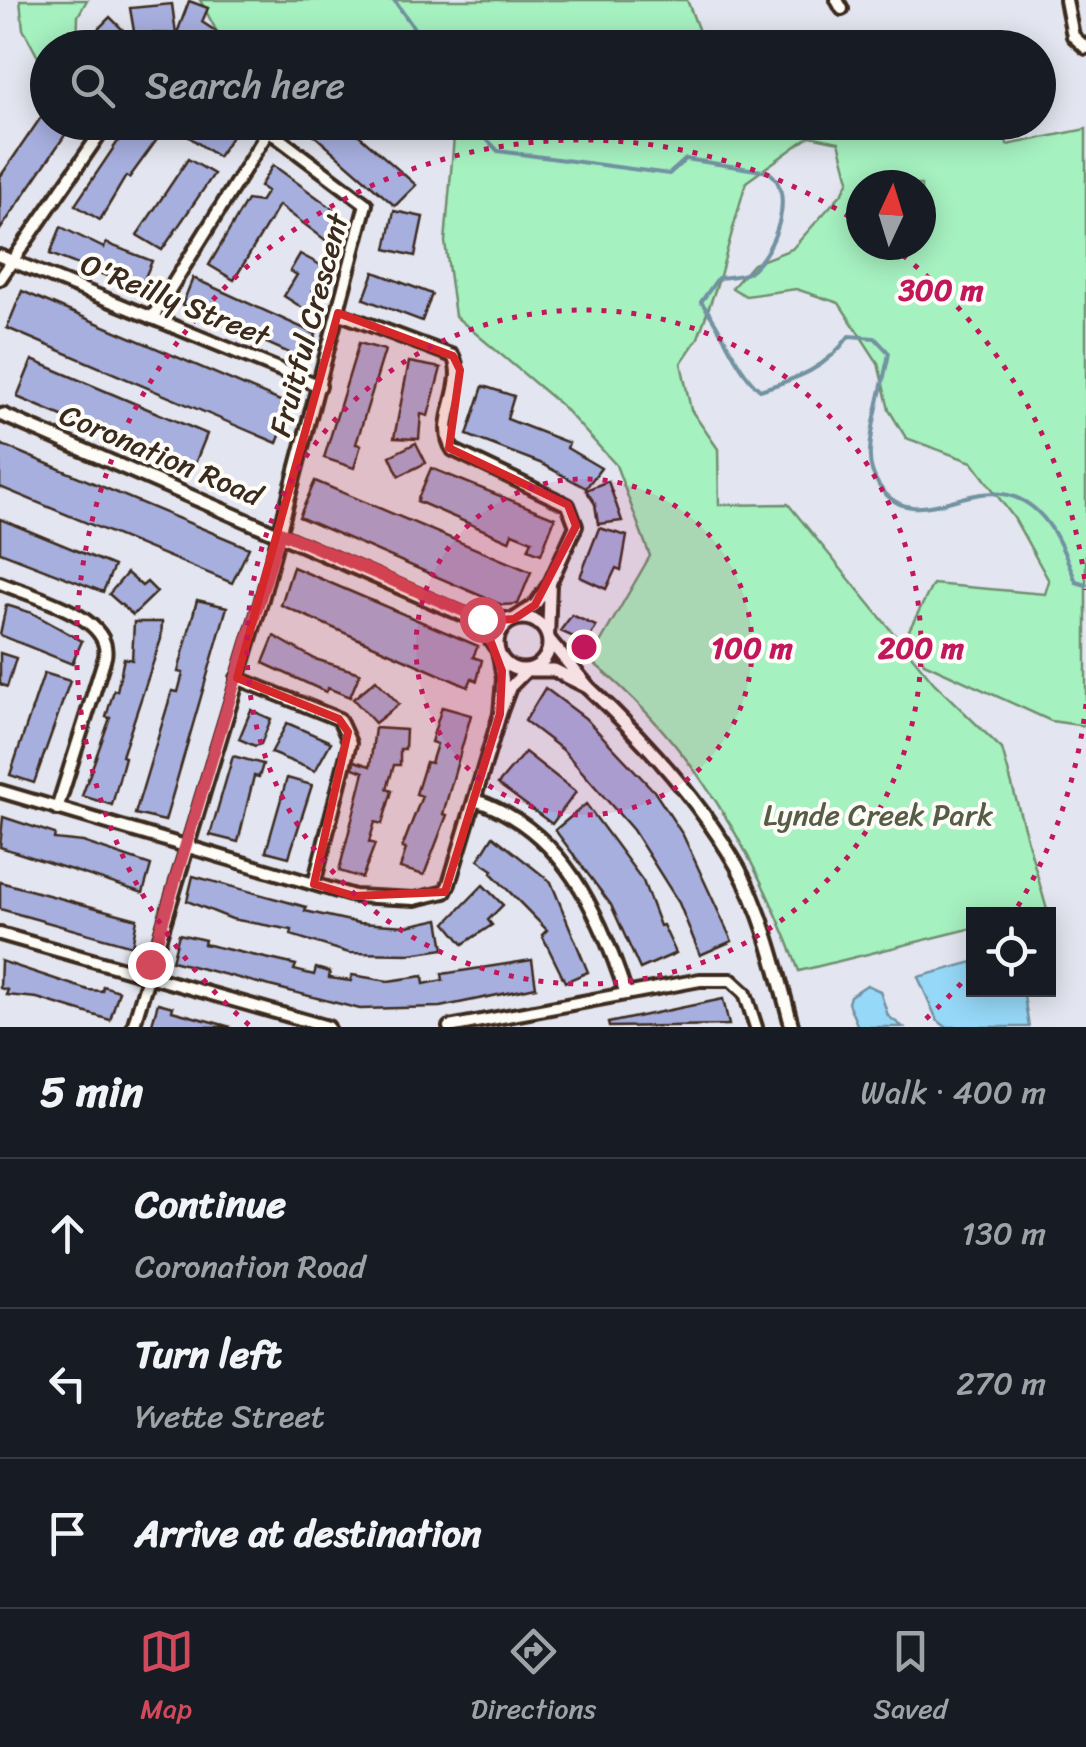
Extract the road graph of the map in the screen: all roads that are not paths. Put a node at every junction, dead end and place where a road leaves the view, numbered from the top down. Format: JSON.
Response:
{"nodes":[{"id":1,"x":1066,"y":0,"type":"edge"},
{"id":2,"x":1086,"y":48,"type":"edge"},
{"id":3,"x":94,"y":140,"type":"edge"},
{"id":4,"x":262,"y":140,"type":"edge"},
{"id":5,"x":281,"y":140,"type":"edge"},
{"id":6,"x":5,"y":258,"type":"edge"},
{"id":7,"x":0,"y":278,"type":"edge"},
{"id":8,"x":338,"y":313,"type":"junction"},
{"id":9,"x":152,"y":318,"type":"junction"},
{"id":10,"x":320,"y":386,"type":"junction"},
{"id":11,"x":1,"y":414,"type":"edge"},
{"id":12,"x":280,"y":532,"type":"junction"},
{"id":13,"x":552,"y":578,"type":"junction"},
{"id":14,"x":0,"y":583,"type":"edge"},
{"id":15,"x":464,"y":615,"type":"junction"},
{"id":16,"x":514,"y":619,"type":"junction"},
{"id":17,"x":548,"y":638,"type":"junction"},
{"id":18,"x":499,"y":655,"type":"junction"},
{"id":19,"x":527,"y":670,"type":"junction"},
{"id":20,"x":238,"y":678,"type":"junction"},
{"id":21,"x":588,"y":686,"type":"junction"},
{"id":22,"x":500,"y":714,"type":"junction"},
{"id":23,"x":0,"y":792,"type":"edge"},
{"id":24,"x":475,"y":800,"type":"junction"},
{"id":25,"x":56,"y":808,"type":"junction"},
{"id":26,"x":184,"y":848,"type":"junction"},
{"id":27,"x":314,"y":884,"type":"junction"},
{"id":28,"x":0,"y":934,"type":"edge"},
{"id":29,"x":148,"y":976,"type":"junction"},
{"id":30,"x":626,"y":994,"type":"junction"},
{"id":31,"x":132,"y":1027,"type":"edge"},
{"id":32,"x":328,"y":1027,"type":"edge"},
{"id":33,"x":448,"y":1027,"type":"edge"},
{"id":34,"x":756,"y":1027,"type":"edge"},
{"id":35,"x":792,"y":1027,"type":"edge"}],
"edges":[{"from":1,"to":2,"type":"street"},
{"from":3,"to":6,"type":"street"},
{"from":4,"to":9,"type":"street"},
{"from":5,"to":8,"type":"street","name":"Fruitful Crescent"},
{"from":6,"to":7,"type":"street"},
{"from":6,"to":9,"type":"street","name":"O'Reilly Street"},
{"from":8,"to":10,"type":"street","name":"Fruitful Crescent"},
{"from":8,"to":13,"type":"street"},
{"from":9,"to":10,"type":"street","name":"O'Reilly Street"},
{"from":10,"to":12,"type":"street","name":"Fruitful Crescent"},
{"from":11,"to":12,"type":"street","name":"Coronation Road"},
{"from":12,"to":15,"type":"street","name":"Coronation Road"},
{"from":12,"to":20,"type":"street","name":"Fruitful Crescent"},
{"from":13,"to":16,"type":"street"},
{"from":13,"to":17,"type":"street"},
{"from":14,"to":25,"type":"street"},
{"from":15,"to":16,"type":"street","name":"Coronation Road"},
{"from":15,"to":18,"type":"street","name":"Coronation Road"},
{"from":16,"to":17,"type":"street"},
{"from":16,"to":18,"type":"street"},
{"from":17,"to":19,"type":"street"},
{"from":17,"to":21,"type":"street"},
{"from":18,"to":19,"type":"street"},
{"from":18,"to":22,"type":"street"},
{"from":19,"to":21,"type":"street"},
{"from":19,"to":22,"type":"street"},
{"from":20,"to":26,"type":"street","name":"Fruitful Crescent"},
{"from":20,"to":27,"type":"street"},
{"from":21,"to":35,"type":"street"},
{"from":22,"to":24,"type":"street"},
{"from":23,"to":25,"type":"street"},
{"from":24,"to":27,"type":"street"},
{"from":24,"to":30,"type":"street"},
{"from":25,"to":26,"type":"street"},
{"from":26,"to":27,"type":"street"},
{"from":26,"to":29,"type":"street","name":"Fruitful Crescent"},
{"from":28,"to":29,"type":"street"},
{"from":29,"to":31,"type":"street","name":"Fruitful Crescent"},
{"from":29,"to":32,"type":"street"},
{"from":30,"to":33,"type":"street"},
{"from":30,"to":34,"type":"street"}]}
